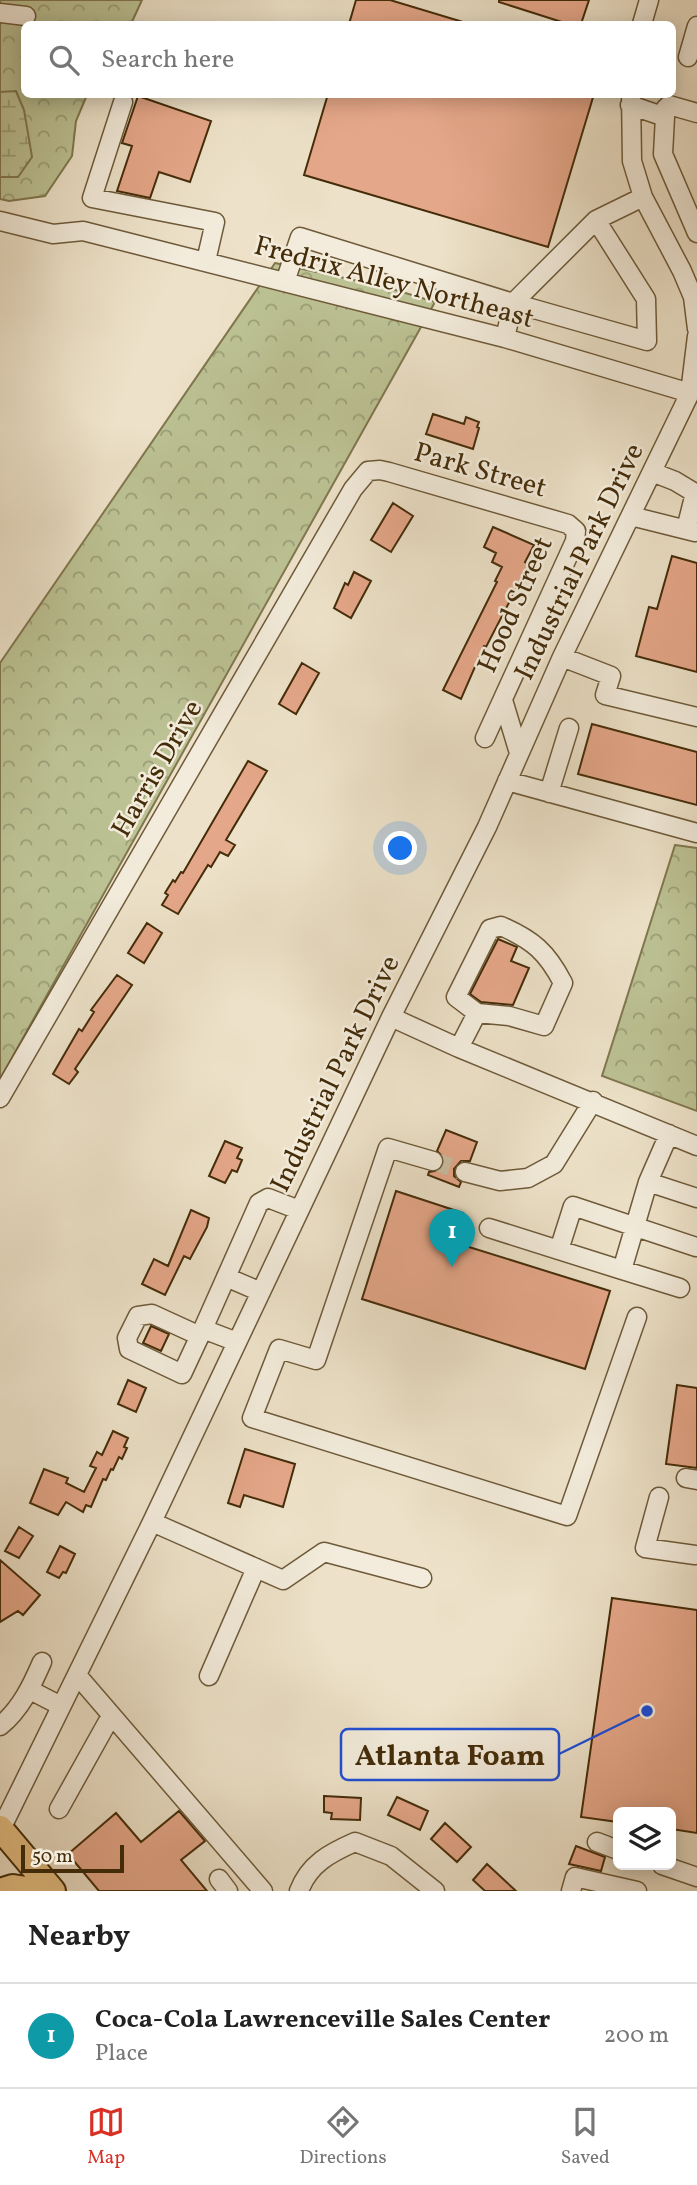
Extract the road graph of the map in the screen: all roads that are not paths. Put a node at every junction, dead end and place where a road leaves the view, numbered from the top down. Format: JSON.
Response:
{"nodes":[{"id":1,"x":649,"y":0,"type":"edge"},
{"id":2,"x":0,"y":13,"type":"edge"},
{"id":3,"x":26,"y":16,"type":"dead end"},
{"id":4,"x":643,"y":21,"type":"edge"},
{"id":5,"x":697,"y":26,"type":"edge"},
{"id":6,"x":686,"y":57,"type":"edge"},
{"id":7,"x":630,"y":100,"type":"edge"},
{"id":8,"x":122,"y":102,"type":"dead end"},
{"id":9,"x":697,"y":113,"type":"edge"},
{"id":10,"x":665,"y":117,"type":"junction"},
{"id":11,"x":643,"y":197,"type":"junction"},
{"id":12,"x":596,"y":220,"type":"junction"},
{"id":13,"x":0,"y":221,"type":"edge"},
{"id":14,"x":696,"y":222,"type":"edge"},
{"id":15,"x":206,"y":261,"type":"junction"},
{"id":16,"x":285,"y":282,"type":"junction"},
{"id":17,"x":695,"y":296,"type":"edge"},
{"id":18,"x":513,"y":303,"type":"junction"},
{"id":19,"x":697,"y":329,"type":"edge"},
{"id":20,"x":697,"y":336,"type":"edge"},
{"id":21,"x":505,"y":338,"type":"junction"},
{"id":22,"x":690,"y":393,"type":"junction"},
{"id":23,"x":368,"y":471,"type":"joint"},
{"id":24,"x":652,"y":472,"type":"junction"},
{"id":25,"x":631,"y":516,"type":"junction"},
{"id":26,"x":576,"y":531,"type":"joint"},
{"id":27,"x":691,"y":531,"type":"edge"},
{"id":28,"x":562,"y":657,"type":"junction"},
{"id":29,"x":503,"y":700,"type":"junction"},
{"id":30,"x":697,"y":717,"type":"edge"},
{"id":31,"x":569,"y":728,"type":"dead end"},
{"id":32,"x":485,"y":738,"type":"dead end"},
{"id":33,"x":519,"y":753,"type":"junction"},
{"id":34,"x":507,"y":780,"type":"junction"},
{"id":35,"x":549,"y":793,"type":"junction"},
{"id":36,"x":697,"y":833,"type":"edge"},
{"id":37,"x":477,"y":1013,"type":"junction"},
{"id":38,"x":391,"y":1017,"type":"junction"},
{"id":39,"x":459,"y":1048,"type":"junction"},
{"id":40,"x":0,"y":1098,"type":"edge"},
{"id":41,"x":593,"y":1101,"type":"junction"},
{"id":42,"x":669,"y":1134,"type":"junction"},
{"id":43,"x":697,"y":1146,"type":"edge"},
{"id":44,"x":433,"y":1161,"type":"tunnel mouth"},
{"id":45,"x":465,"y":1172,"type":"tunnel mouth"},
{"id":46,"x":648,"y":1182,"type":"junction"},
{"id":47,"x":697,"y":1198,"type":"edge"},
{"id":48,"x":299,"y":1210,"type":"junction"},
{"id":49,"x":635,"y":1227,"type":"junction"},
{"id":50,"x":489,"y":1228,"type":"dead end"},
{"id":51,"x":696,"y":1247,"type":"edge"},
{"id":52,"x":559,"y":1250,"type":"junction"},
{"id":53,"x":622,"y":1270,"type":"junction"},
{"id":54,"x":226,"y":1277,"type":"junction"},
{"id":55,"x":680,"y":1289,"type":"dead end"},
{"id":56,"x":261,"y":1292,"type":"junction"},
{"id":57,"x":637,"y":1317,"type":"dead end"},
{"id":58,"x":237,"y":1342,"type":"junction"},
{"id":59,"x":659,"y":1497,"type":"dead end"},
{"id":60,"x":152,"y":1522,"type":"junction"},
{"id":61,"x":696,"y":1552,"type":"edge"},
{"id":62,"x":257,"y":1568,"type":"junction"},
{"id":63,"x":422,"y":1578,"type":"dead end"},
{"id":64,"x":42,"y":1662,"type":"dead end"},
{"id":65,"x":76,"y":1675,"type":"junction"},
{"id":66,"x":209,"y":1676,"type":"dead end"},
{"id":67,"x":30,"y":1690,"type":"junction"},
{"id":68,"x":61,"y":1706,"type":"junction"},
{"id":69,"x":112,"y":1717,"type":"junction"},
{"id":70,"x":0,"y":1726,"type":"edge"},
{"id":71,"x":60,"y":1809,"type":"dead end"},
{"id":72,"x":0,"y":1829,"type":"edge"},
{"id":73,"x":597,"y":1842,"type":"dead end"},
{"id":74,"x":613,"y":1848,"type":"edge"},
{"id":75,"x":676,"y":1870,"type":"edge"},
{"id":76,"x":697,"y":1877,"type":"edge"},
{"id":77,"x":0,"y":1891,"type":"edge"},
{"id":78,"x":40,"y":1891,"type":"edge"},
{"id":79,"x":53,"y":1891,"type":"edge"},
{"id":80,"x":263,"y":1891,"type":"edge"},
{"id":81,"x":299,"y":1891,"type":"edge"},
{"id":82,"x":435,"y":1891,"type":"edge"},
{"id":83,"x":571,"y":1891,"type":"edge"},
{"id":84,"x":638,"y":1891,"type":"edge"}],
"edges":[{"from":1,"to":4,"type":"street"},
{"from":2,"to":3,"type":"street"},
{"from":5,"to":6,"type":"street"},
{"from":7,"to":10,"type":"street"},
{"from":7,"to":11,"type":"street"},
{"from":8,"to":15,"type":"street"},
{"from":9,"to":10,"type":"street"},
{"from":10,"to":14,"type":"street"},
{"from":11,"to":12,"type":"street"},
{"from":11,"to":17,"type":"street"},
{"from":12,"to":18,"type":"street"},
{"from":12,"to":18,"type":"street"},
{"from":13,"to":15,"type":"street","name":"Fredrix Alley Northeast"},
{"from":15,"to":16,"type":"street","name":"Fredrix Alley Northeast"},
{"from":16,"to":18,"type":"street"},
{"from":16,"to":21,"type":"street","name":"Fredrix Alley Northeast"},
{"from":17,"to":19,"type":"street"},
{"from":18,"to":21,"type":"street"},
{"from":20,"to":22,"type":"street","name":"Industrial Park Drive"},
{"from":21,"to":22,"type":"street","name":"Fredrix Alley Northeast"},
{"from":22,"to":24,"type":"street","name":"Industrial Park Drive"},
{"from":23,"to":26,"type":"street","name":"Park Street"},
{"from":23,"to":40,"type":"street","name":"Harris Drive"},
{"from":24,"to":25,"type":"street","name":"Industrial Park Drive"},
{"from":24,"to":27,"type":"street"},
{"from":25,"to":27,"type":"street"},
{"from":25,"to":28,"type":"street","name":"Industrial Park Drive"},
{"from":26,"to":29,"type":"street","name":"Hood Street"},
{"from":28,"to":30,"type":"street"},
{"from":28,"to":33,"type":"street","name":"Industrial Park Drive"},
{"from":29,"to":32,"type":"street","name":"Hood Street"},
{"from":29,"to":33,"type":"street","name":"Hood Street"},
{"from":31,"to":35,"type":"street"},
{"from":33,"to":34,"type":"street","name":"Industrial Park Drive"},
{"from":34,"to":35,"type":"street"},
{"from":34,"to":38,"type":"street","name":"Industrial Park Drive"},
{"from":35,"to":36,"type":"street"},
{"from":37,"to":37,"type":"street"},
{"from":37,"to":39,"type":"street"},
{"from":38,"to":39,"type":"street"},
{"from":38,"to":48,"type":"street","name":"Industrial Park Drive"},
{"from":39,"to":41,"type":"street"},
{"from":41,"to":42,"type":"street"},
{"from":41,"to":45,"type":"street"},
{"from":42,"to":43,"type":"street"},
{"from":42,"to":46,"type":"street"},
{"from":44,"to":57,"type":"street"},
{"from":46,"to":47,"type":"street"},
{"from":46,"to":49,"type":"street"},
{"from":48,"to":54,"type":"street"},
{"from":48,"to":56,"type":"street","name":"Industrial Park Drive"},
{"from":49,"to":51,"type":"street"},
{"from":49,"to":52,"type":"street"},
{"from":49,"to":53,"type":"street"},
{"from":50,"to":52,"type":"street"},
{"from":52,"to":53,"type":"street"},
{"from":53,"to":55,"type":"street"},
{"from":54,"to":56,"type":"street"},
{"from":54,"to":58,"type":"street"},
{"from":56,"to":58,"type":"street","name":"Industrial Park Drive"},
{"from":58,"to":60,"type":"street","name":"Industrial Park Drive"},
{"from":59,"to":61,"type":"street"},
{"from":60,"to":62,"type":"street"},
{"from":60,"to":65,"type":"street","name":"Industrial Park Drive"},
{"from":62,"to":63,"type":"street"},
{"from":62,"to":66,"type":"street"},
{"from":64,"to":67,"type":"street"},
{"from":65,"to":68,"type":"street","name":"Industrial Park Drive"},
{"from":65,"to":69,"type":"street"},
{"from":67,"to":68,"type":"street"},
{"from":67,"to":70,"type":"street"},
{"from":68,"to":72,"type":"street","name":"Industrial Park Drive"},
{"from":69,"to":71,"type":"street"},
{"from":69,"to":80,"type":"street"},
{"from":72,"to":79,"type":"highway"},
{"from":73,"to":74,"type":"street"},
{"from":75,"to":76,"type":"street"},
{"from":77,"to":78,"type":"highway"},
{"from":81,"to":82,"type":"street"},
{"from":83,"to":84,"type":"street"}]}
